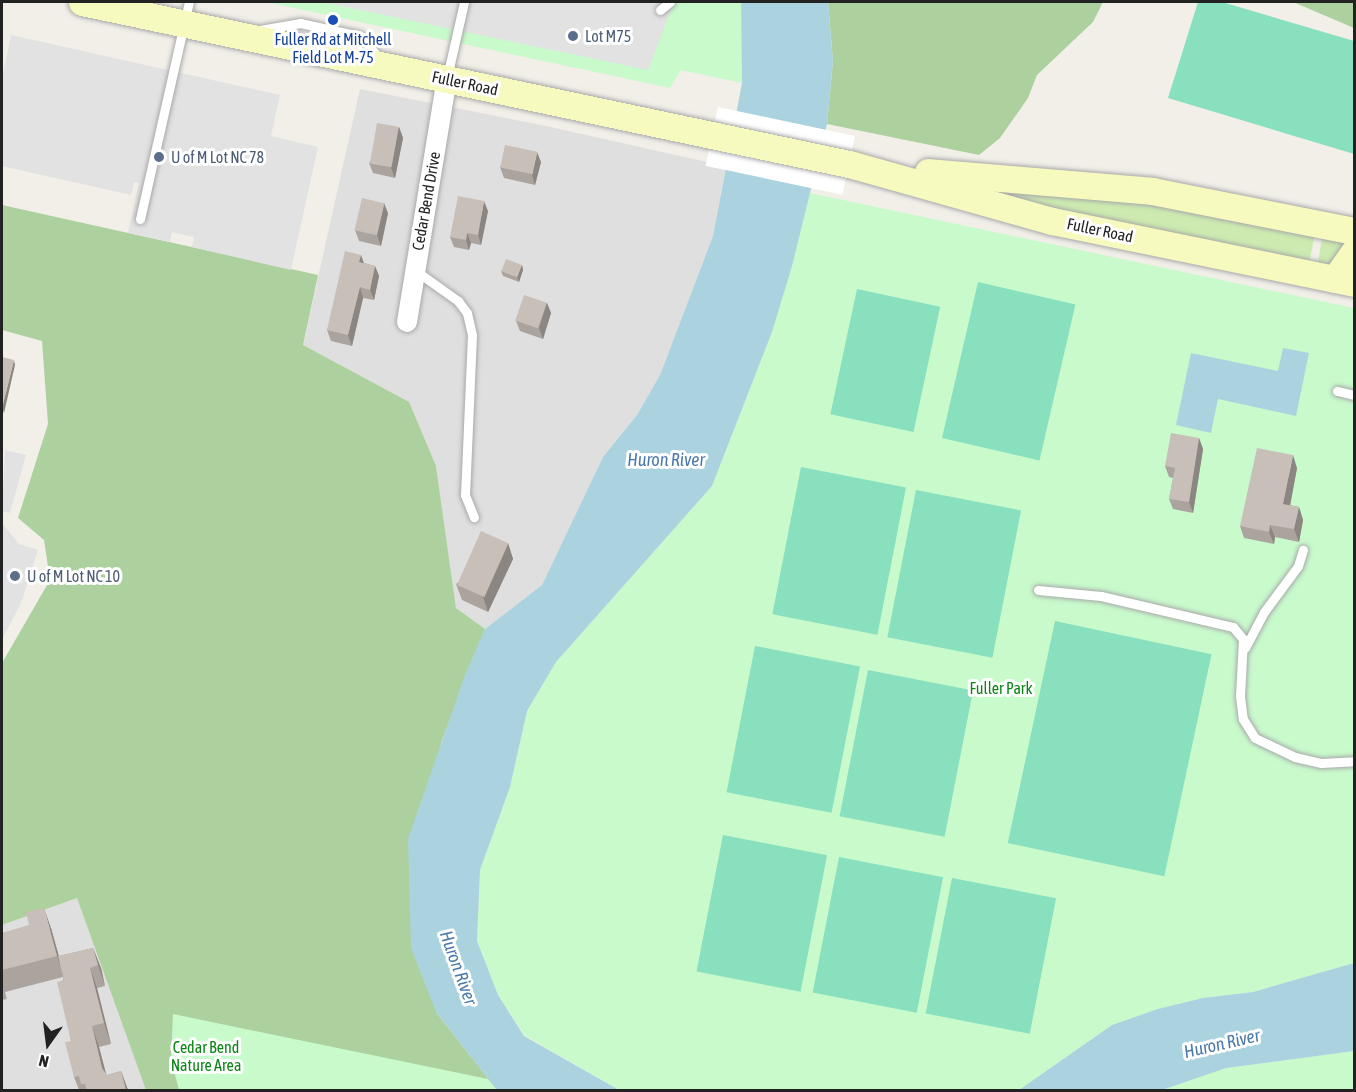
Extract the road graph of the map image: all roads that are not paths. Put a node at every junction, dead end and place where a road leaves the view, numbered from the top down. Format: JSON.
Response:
{"nodes":[{"id":1,"x":82,"y":2,"type":"edge"},
{"id":2,"x":464,"y":2,"type":"edge"},
{"id":3,"x":670,"y":2,"type":"edge"},
{"id":4,"x":660,"y":10,"type":"dead end"},
{"id":5,"x":186,"y":12,"type":"edge"},
{"id":6,"x":447,"y":80,"type":"junction"},
{"id":7,"x":849,"y":164,"type":"junction"},
{"id":8,"x":140,"y":219,"type":"dead end"},
{"id":9,"x":1354,"y":231,"type":"edge"},
{"id":10,"x":1354,"y":252,"type":"edge"},
{"id":11,"x":414,"y":270,"type":"junction"},
{"id":12,"x":1345,"y":281,"type":"edge"},
{"id":13,"x":406,"y":322,"type":"dead end"},
{"id":14,"x":1337,"y":392,"type":"dead end"},
{"id":15,"x":1354,"y":395,"type":"edge"},
{"id":16,"x":474,"y":517,"type":"dead end"},
{"id":17,"x":1303,"y":550,"type":"dead end"},
{"id":18,"x":1038,"y":590,"type":"dead end"},
{"id":19,"x":1245,"y":648,"type":"junction"},
{"id":20,"x":1354,"y":761,"type":"edge"}],
"edges":[{"from":1,"to":5,"type":"main road","name":"Fuller Road"},
{"from":2,"to":6,"type":"lane"},
{"from":3,"to":4,"type":"lane"},
{"from":5,"to":6,"type":"main road","name":"Fuller Road"},
{"from":5,"to":8,"type":"lane"},
{"from":6,"to":7,"type":"main road","name":"Fuller Road"},
{"from":6,"to":11,"type":"street","name":"Cedar Bend Drive"},
{"from":7,"to":9,"type":"main road","name":"Fuller Road"},
{"from":7,"to":12,"type":"main road","name":"Fuller Road"},
{"from":10,"to":12,"type":"main road"},
{"from":11,"to":13,"type":"street","name":"Cedar Bend Drive"},
{"from":11,"to":16,"type":"lane"},
{"from":14,"to":15,"type":"lane"},
{"from":17,"to":19,"type":"lane"},
{"from":18,"to":19,"type":"lane"},
{"from":19,"to":20,"type":"lane"}]}
